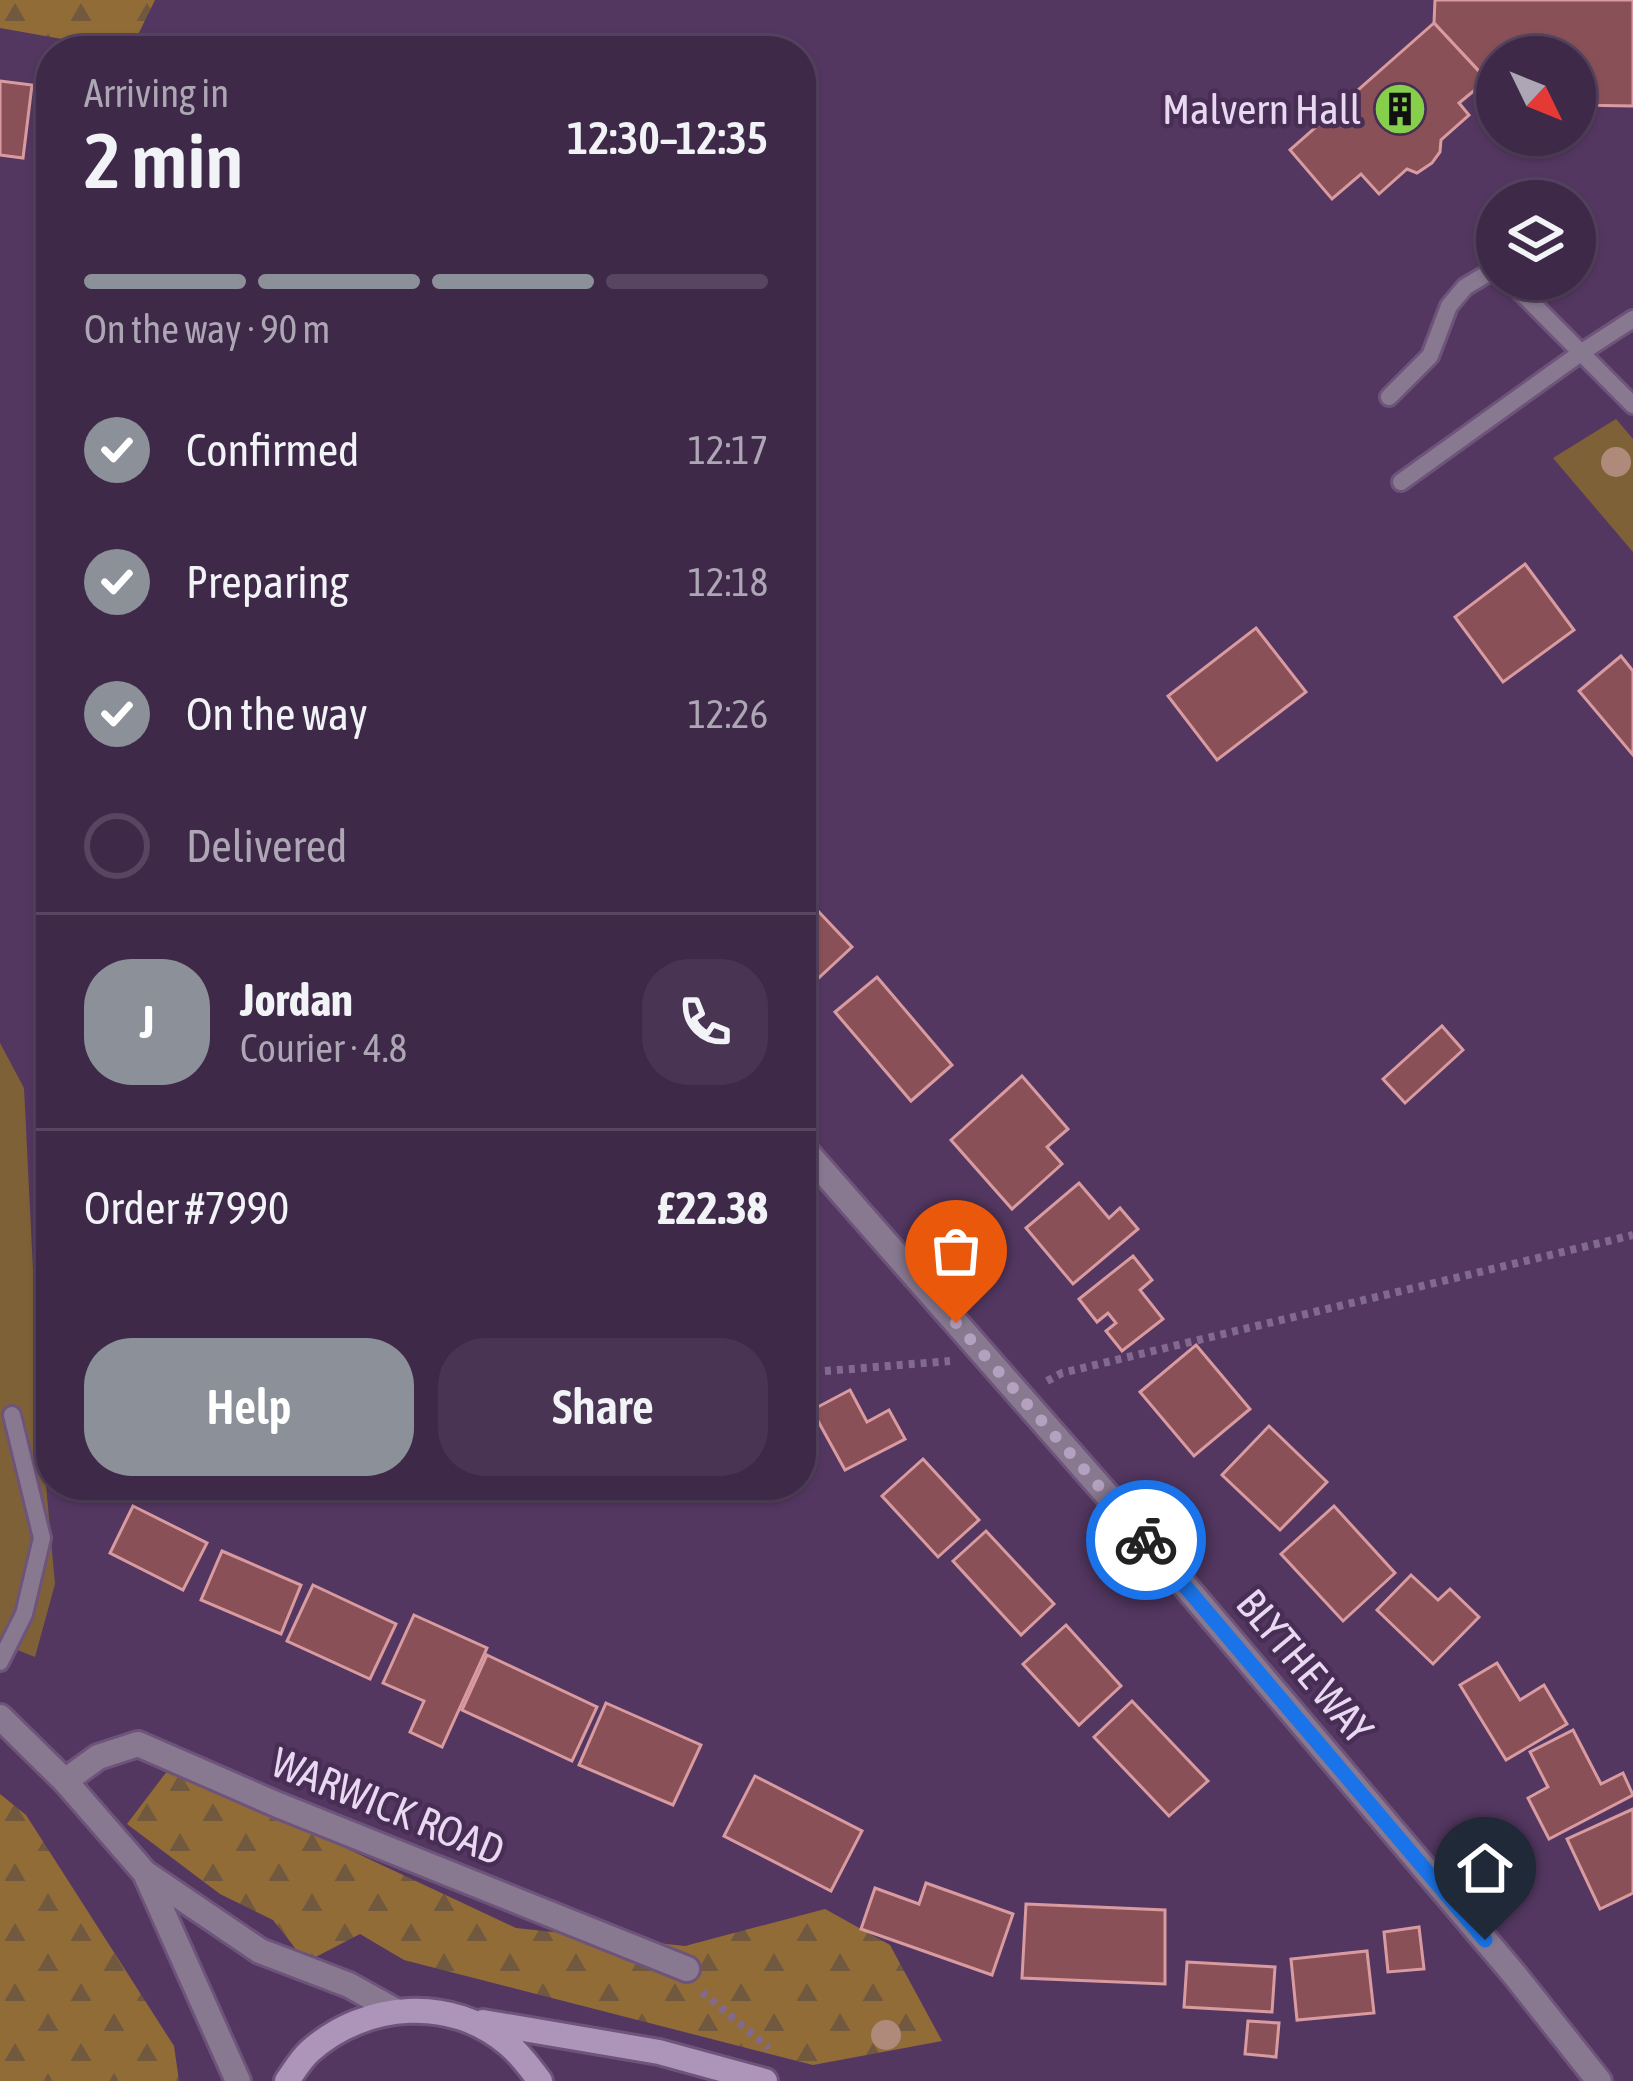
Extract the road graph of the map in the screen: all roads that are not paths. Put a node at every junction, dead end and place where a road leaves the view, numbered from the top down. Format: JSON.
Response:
{"nodes":[{"id":1,"x":1476,"y":281,"type":"edge"},
{"id":2,"x":1529,"y":300,"type":"edge"},
{"id":3,"x":1633,"y":320,"type":"edge"},
{"id":4,"x":1582,"y":352,"type":"junction"},
{"id":5,"x":1389,"y":397,"type":"dead end"},
{"id":6,"x":1633,"y":405,"type":"edge"},
{"id":7,"x":1401,"y":482,"type":"dead end"},
{"id":8,"x":816,"y":1163,"type":"edge"},
{"id":9,"x":12,"y":1415,"type":"dead end"},
{"id":10,"x":0,"y":1663,"type":"edge"},
{"id":11,"x":0,"y":1717,"type":"edge"},
{"id":12,"x":65,"y":1781,"type":"junction"},
{"id":13,"x":145,"y":1873,"type":"junction"},
{"id":14,"x":687,"y":1969,"type":"road end"},
{"id":15,"x":394,"y":2011,"type":"junction"},
{"id":16,"x":469,"y":2020,"type":"junction"},
{"id":17,"x":238,"y":2081,"type":"edge"},
{"id":18,"x":287,"y":2081,"type":"edge"},
{"id":19,"x":540,"y":2081,"type":"edge"},
{"id":20,"x":765,"y":2081,"type":"edge"},
{"id":21,"x":1599,"y":2081,"type":"edge"}],
"edges":[{"from":1,"to":5,"type":"lane"},
{"from":2,"to":4,"type":"lane"},
{"from":3,"to":4,"type":"lane"},
{"from":4,"to":6,"type":"lane"},
{"from":4,"to":7,"type":"lane"},
{"from":8,"to":21,"type":"street","name":"BLYTHE WAY"},
{"from":9,"to":10,"type":"lane"},
{"from":11,"to":12,"type":"street"},
{"from":12,"to":13,"type":"street"},
{"from":12,"to":14,"type":"street","name":"WARWICK ROAD"},
{"from":13,"to":15,"type":"street"},
{"from":13,"to":17,"type":"street"},
{"from":15,"to":16,"type":"main road"},
{"from":15,"to":18,"type":"main road"},
{"from":16,"to":19,"type":"main road"},
{"from":16,"to":20,"type":"main road"}]}
